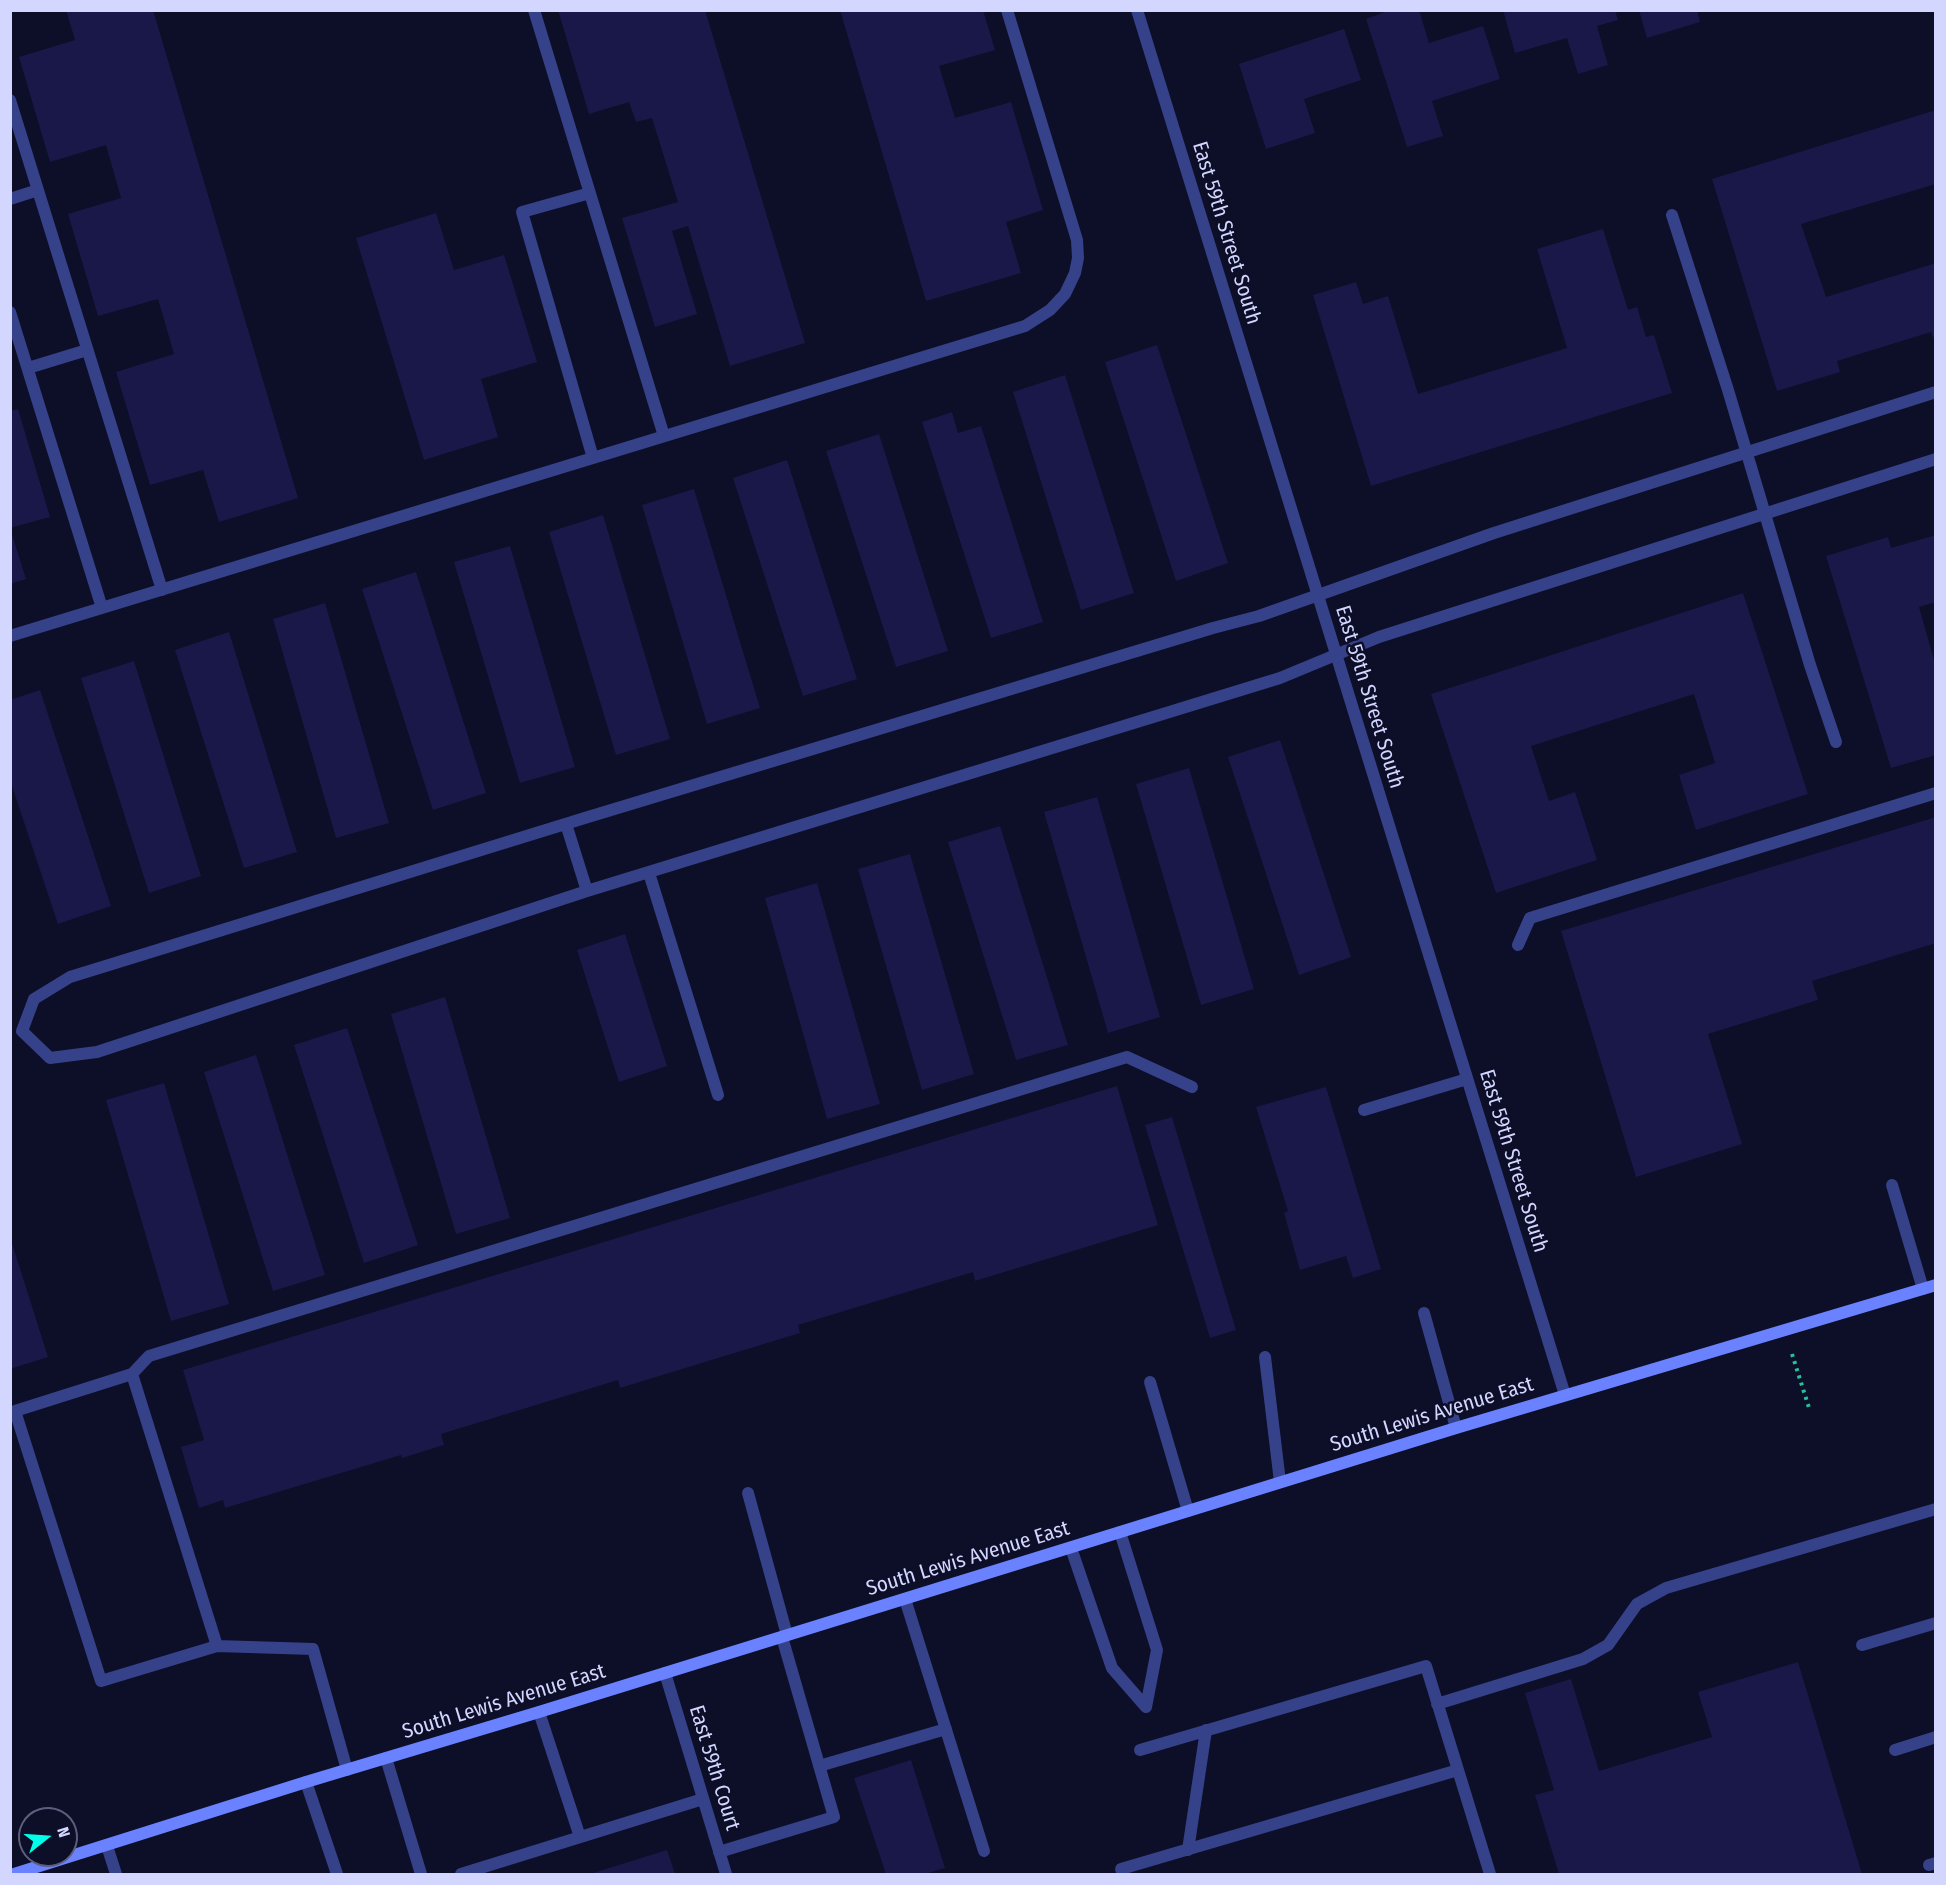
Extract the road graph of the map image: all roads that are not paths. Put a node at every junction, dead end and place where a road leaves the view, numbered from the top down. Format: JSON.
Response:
{"nodes":[{"id":1,"x":534,"y":10,"type":"edge"},
{"id":2,"x":1007,"y":10,"type":"edge"},
{"id":3,"x":1137,"y":10,"type":"edge"},
{"id":4,"x":10,"y":100,"type":"edge"},
{"id":5,"x":38,"y":190,"type":"junction"},
{"id":6,"x":590,"y":193,"type":"junction"},
{"id":7,"x":10,"y":199,"type":"edge"},
{"id":8,"x":1671,"y":215,"type":"dead end"},
{"id":9,"x":10,"y":312,"type":"edge"},
{"id":10,"x":87,"y":350,"type":"junction"},
{"id":11,"x":28,"y":368,"type":"junction"},
{"id":12,"x":1935,"y":392,"type":"edge"},
{"id":13,"x":664,"y":436,"type":"junction"},
{"id":14,"x":1748,"y":453,"type":"junction"},
{"id":15,"x":593,"y":458,"type":"junction"},
{"id":16,"x":1935,"y":459,"type":"edge"},
{"id":17,"x":1766,"y":512,"type":"junction"},
{"id":18,"x":162,"y":590,"type":"junction"},
{"id":19,"x":1317,"y":595,"type":"junction"},
{"id":20,"x":102,"y":608,"type":"junction"},
{"id":21,"x":10,"y":636,"type":"edge"},
{"id":22,"x":1336,"y":655,"type":"junction"},
{"id":23,"x":1836,"y":742,"type":"dead end"},
{"id":24,"x":1935,"y":793,"type":"edge"},
{"id":25,"x":566,"y":824,"type":"junction"},
{"id":26,"x":649,"y":873,"type":"junction"},
{"id":27,"x":587,"y":891,"type":"junction"},
{"id":28,"x":1518,"y":945,"type":"dead end"},
{"id":29,"x":1467,"y":1079,"type":"junction"},
{"id":30,"x":1192,"y":1087,"type":"dead end"},
{"id":31,"x":718,"y":1095,"type":"dead end"},
{"id":32,"x":1364,"y":1110,"type":"dead end"},
{"id":33,"x":1892,"y":1185,"type":"dead end"},
{"id":34,"x":1929,"y":1287,"type":"edge"},
{"id":35,"x":1424,"y":1313,"type":"dead end"},
{"id":36,"x":1265,"y":1357,"type":"dead end"},
{"id":37,"x":132,"y":1374,"type":"junction"},
{"id":38,"x":1150,"y":1382,"type":"dead end"},
{"id":39,"x":1565,"y":1395,"type":"junction"},
{"id":40,"x":1456,"y":1428,"type":"junction"},
{"id":41,"x":1280,"y":1482,"type":"junction"},
{"id":42,"x":748,"y":1493,"type":"dead end"},
{"id":43,"x":1935,"y":1509,"type":"edge"},
{"id":44,"x":1188,"y":1511,"type":"junction"},
{"id":45,"x":1120,"y":1532,"type":"junction"},
{"id":46,"x":1071,"y":1548,"type":"junction"},
{"id":47,"x":905,"y":1599,"type":"junction"},
{"id":48,"x":1935,"y":1623,"type":"edge"},
{"id":49,"x":784,"y":1636,"type":"junction"},
{"id":50,"x":1862,"y":1645,"type":"dead end"},
{"id":51,"x":217,"y":1646,"type":"junction"},
{"id":52,"x":665,"y":1673,"type":"junction"},
{"id":53,"x":1437,"y":1704,"type":"junction"},
{"id":54,"x":539,"y":1712,"type":"junction"},
{"id":55,"x":946,"y":1729,"type":"junction"},
{"id":56,"x":1206,"y":1730,"type":"junction"},
{"id":57,"x":1935,"y":1737,"type":"edge"},
{"id":58,"x":1140,"y":1750,"type":"dead end"},
{"id":59,"x":1895,"y":1750,"type":"dead end"},
{"id":60,"x":386,"y":1758,"type":"junction"},
{"id":61,"x":819,"y":1766,"type":"junction"},
{"id":62,"x":346,"y":1770,"type":"junction"},
{"id":63,"x":1458,"y":1770,"type":"junction"},
{"id":64,"x":306,"y":1782,"type":"junction"},
{"id":65,"x":703,"y":1799,"type":"junction"},
{"id":66,"x":580,"y":1837,"type":"junction"},
{"id":67,"x":107,"y":1846,"type":"junction"},
{"id":68,"x":1188,"y":1850,"type":"junction"},
{"id":69,"x":984,"y":1851,"type":"dead end"},
{"id":70,"x":719,"y":1852,"type":"junction"},
{"id":71,"x":1121,"y":1869,"type":"dead end"},
{"id":72,"x":1490,"y":1874,"type":"edge"},
{"id":73,"x":14,"y":1875,"type":"edge"},
{"id":74,"x":116,"y":1875,"type":"edge"},
{"id":75,"x":338,"y":1875,"type":"edge"},
{"id":76,"x":420,"y":1875,"type":"edge"},
{"id":77,"x":461,"y":1875,"type":"edge"},
{"id":78,"x":726,"y":1875,"type":"edge"}],
"edges":[{"from":1,"to":6,"type":"street"},
{"from":2,"to":13,"type":"street"},
{"from":3,"to":19,"type":"street","name":"East 59th Street South"},
{"from":4,"to":5,"type":"street"},
{"from":5,"to":7,"type":"street"},
{"from":5,"to":10,"type":"street"},
{"from":6,"to":13,"type":"street"},
{"from":6,"to":15,"type":"street"},
{"from":8,"to":14,"type":"street"},
{"from":9,"to":11,"type":"street"},
{"from":10,"to":11,"type":"street"},
{"from":10,"to":18,"type":"street"},
{"from":11,"to":20,"type":"street"},
{"from":12,"to":14,"type":"street"},
{"from":13,"to":15,"type":"street"},
{"from":14,"to":17,"type":"street"},
{"from":14,"to":19,"type":"street"},
{"from":15,"to":18,"type":"street"},
{"from":16,"to":17,"type":"street"},
{"from":17,"to":22,"type":"street"},
{"from":17,"to":23,"type":"street"},
{"from":18,"to":20,"type":"street"},
{"from":19,"to":22,"type":"street","name":"East 59th Street South"},
{"from":19,"to":25,"type":"street"},
{"from":20,"to":21,"type":"street"},
{"from":22,"to":26,"type":"street"},
{"from":22,"to":29,"type":"street","name":"East 59th Street South"},
{"from":24,"to":28,"type":"street"},
{"from":25,"to":27,"type":"street"},
{"from":25,"to":27,"type":"street"},
{"from":26,"to":27,"type":"street"},
{"from":26,"to":31,"type":"street"},
{"from":29,"to":32,"type":"street"},
{"from":29,"to":39,"type":"street","name":"East 59th Street South"},
{"from":30,"to":37,"type":"street"},
{"from":33,"to":34,"type":"street"},
{"from":34,"to":39,"type":"main road","name":"South Lewis Avenue East"},
{"from":35,"to":40,"type":"street"},
{"from":36,"to":41,"type":"street"},
{"from":37,"to":51,"type":"street"},
{"from":37,"to":51,"type":"street"},
{"from":38,"to":44,"type":"street"},
{"from":39,"to":40,"type":"main road","name":"South Lewis Avenue East"},
{"from":40,"to":41,"type":"main road","name":"South Lewis Avenue East"},
{"from":41,"to":44,"type":"main road","name":"South Lewis Avenue East"},
{"from":42,"to":49,"type":"street"},
{"from":43,"to":53,"type":"street"},
{"from":44,"to":45,"type":"main road","name":"South Lewis Avenue East"},
{"from":45,"to":46,"type":"main road","name":"South Lewis Avenue East"},
{"from":45,"to":46,"type":"street"},
{"from":46,"to":47,"type":"main road","name":"South Lewis Avenue East"},
{"from":47,"to":49,"type":"main road","name":"South Lewis Avenue East"},
{"from":47,"to":55,"type":"street"},
{"from":48,"to":50,"type":"street"},
{"from":49,"to":52,"type":"main road","name":"South Lewis Avenue East"},
{"from":49,"to":61,"type":"street"},
{"from":51,"to":62,"type":"street"},
{"from":52,"to":54,"type":"main road","name":"South Lewis Avenue East"},
{"from":52,"to":65,"type":"street","name":"East 59th Court"},
{"from":53,"to":56,"type":"street"},
{"from":53,"to":63,"type":"street"},
{"from":54,"to":60,"type":"main road","name":"South Lewis Avenue East"},
{"from":54,"to":66,"type":"street"},
{"from":55,"to":61,"type":"street"},
{"from":55,"to":69,"type":"street"},
{"from":56,"to":58,"type":"street"},
{"from":56,"to":68,"type":"street"},
{"from":57,"to":59,"type":"street"},
{"from":60,"to":62,"type":"main road","name":"South Lewis Avenue East"},
{"from":60,"to":76,"type":"street"},
{"from":61,"to":70,"type":"street"},
{"from":62,"to":64,"type":"main road","name":"South Lewis Avenue East"},
{"from":63,"to":68,"type":"street"},
{"from":63,"to":72,"type":"street"},
{"from":64,"to":67,"type":"main road","name":"South Lewis Avenue East"},
{"from":64,"to":75,"type":"street"},
{"from":65,"to":66,"type":"street"},
{"from":65,"to":70,"type":"street","name":"East 59th Court"},
{"from":66,"to":77,"type":"street"},
{"from":67,"to":73,"type":"main road","name":"South Lewis Avenue East"},
{"from":67,"to":74,"type":"street"},
{"from":68,"to":71,"type":"street"},
{"from":70,"to":78,"type":"street","name":"East 59th Court"}]}
